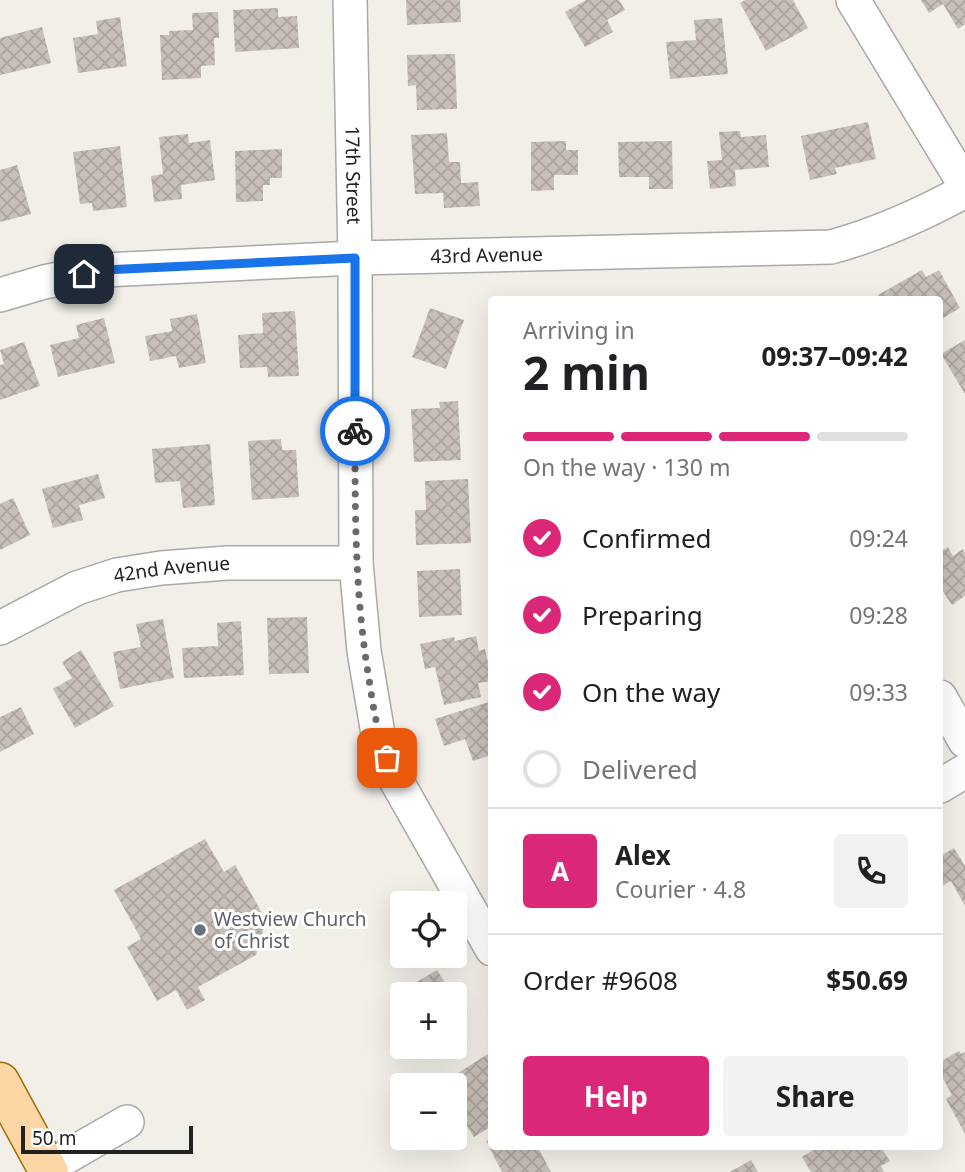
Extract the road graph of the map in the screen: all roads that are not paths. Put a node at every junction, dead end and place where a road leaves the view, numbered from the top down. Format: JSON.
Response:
{"nodes":[{"id":1,"x":350,"y":0,"type":"edge"},
{"id":2,"x":853,"y":0,"type":"edge"},
{"id":3,"x":965,"y":186,"type":"edge"},
{"id":4,"x":965,"y":191,"type":"edge"},
{"id":5,"x":355,"y":258,"type":"junction"},
{"id":6,"x":0,"y":295,"type":"edge"},
{"id":7,"x":356,"y":563,"type":"junction"},
{"id":8,"x":0,"y":628,"type":"edge"},
{"id":9,"x":943,"y":702,"type":"edge"},
{"id":10,"x":965,"y":741,"type":"edge"},
{"id":11,"x":965,"y":771,"type":"edge"},
{"id":12,"x":943,"y":784,"type":"edge"},
{"id":13,"x":488,"y":942,"type":"edge"},
{"id":14,"x":0,"y":1082,"type":"edge"},
{"id":15,"x":127,"y":1122,"type":"dead end"},
{"id":16,"x":48,"y":1170,"type":"edge"}],
"edges":[{"from":1,"to":5,"type":"street","name":"17th Street"},
{"from":2,"to":3,"type":"street"},
{"from":4,"to":5,"type":"street","name":"43rd Avenue"},
{"from":5,"to":6,"type":"street","name":"43rd Avenue"},
{"from":5,"to":7,"type":"street","name":"17th Street"},
{"from":7,"to":8,"type":"street","name":"42nd Avenue"},
{"from":7,"to":13,"type":"street","name":"17th Street"},
{"from":9,"to":10,"type":"street"},
{"from":11,"to":12,"type":"street"},
{"from":14,"to":16,"type":"main road"},
{"from":15,"to":16,"type":"street"}]}
